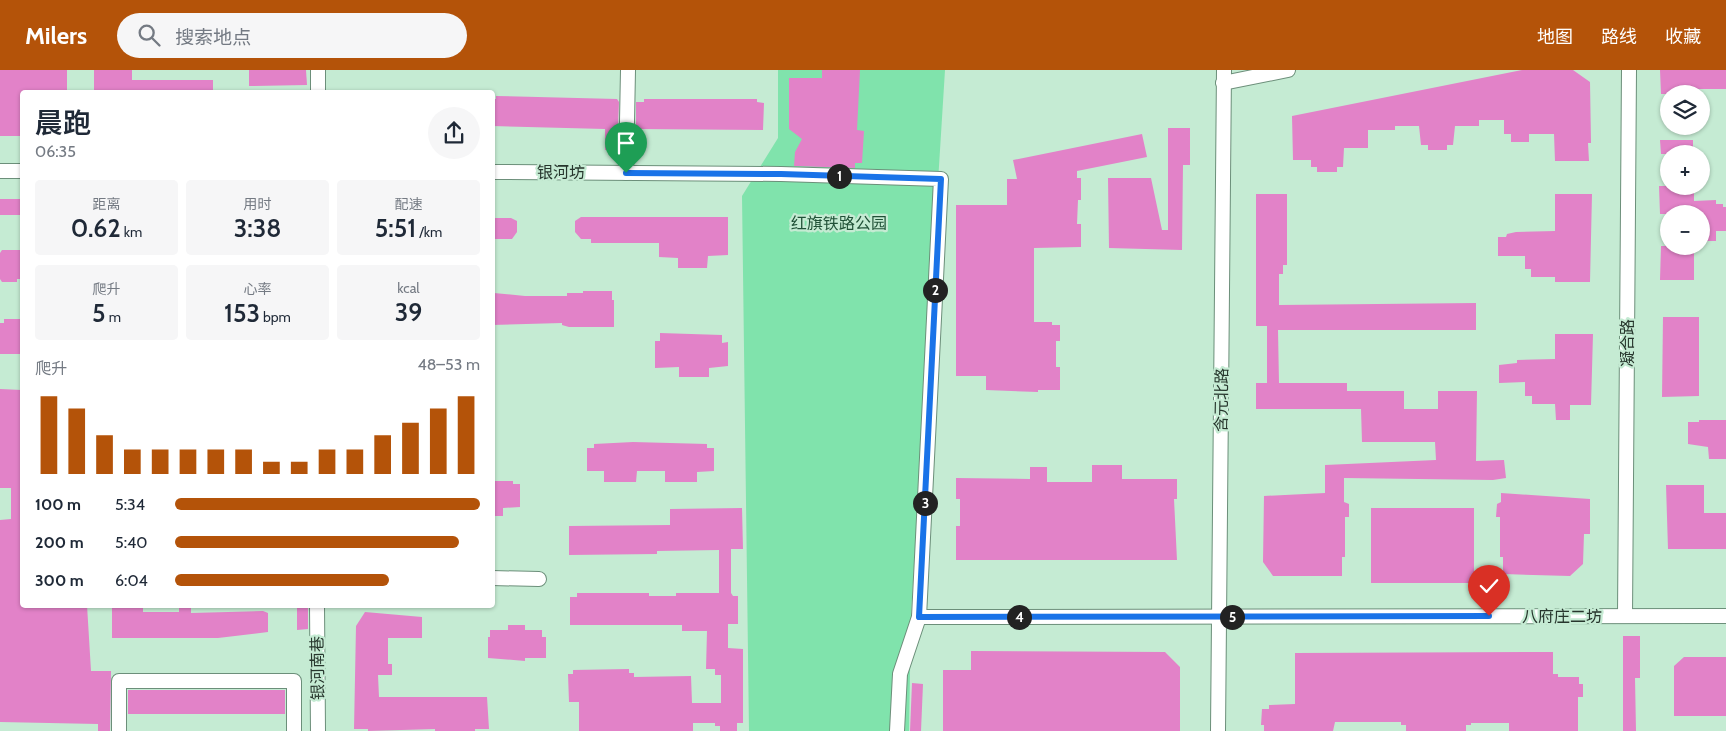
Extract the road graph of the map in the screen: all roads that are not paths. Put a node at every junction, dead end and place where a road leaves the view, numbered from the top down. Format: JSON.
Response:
{"nodes":[{"id":1,"x":318,"y":70,"type":"edge"},
{"id":2,"x":628,"y":70,"type":"edge"},
{"id":3,"x":1288,"y":70,"type":"edge"},
{"id":4,"x":1629,"y":70,"type":"edge"},
{"id":5,"x":1224,"y":76,"type":"edge"},
{"id":6,"x":318,"y":90,"type":"edge"},
{"id":7,"x":0,"y":170,"type":"edge"},
{"id":8,"x":20,"y":170,"type":"edge"},
{"id":9,"x":495,"y":172,"type":"edge"},
{"id":10,"x":626,"y":173,"type":"junction"},
{"id":11,"x":495,"y":578,"type":"edge"},
{"id":12,"x":539,"y":579,"type":"dead end"},
{"id":13,"x":317,"y":608,"type":"edge"},
{"id":14,"x":1625,"y":616,"type":"junction"},
{"id":15,"x":1726,"y":616,"type":"edge"},
{"id":16,"x":919,"y":617,"type":"junction"},
{"id":17,"x":1219,"y":617,"type":"junction"},
{"id":18,"x":120,"y":731,"type":"edge"},
{"id":19,"x":294,"y":731,"type":"edge"},
{"id":20,"x":318,"y":731,"type":"edge"},
{"id":21,"x":897,"y":731,"type":"edge"},
{"id":22,"x":1218,"y":731,"type":"edge"}],
"edges":[{"from":1,"to":6,"type":"street"},
{"from":2,"to":10,"type":"street"},
{"from":3,"to":5,"type":"street"},
{"from":4,"to":14,"type":"street","name":"凝合路"},
{"from":5,"to":17,"type":"street","name":"含元北路"},
{"from":7,"to":8,"type":"street"},
{"from":9,"to":10,"type":"street","name":"银河坊"},
{"from":10,"to":16,"type":"street","name":"银河坊"},
{"from":11,"to":12,"type":"street"},
{"from":13,"to":20,"type":"street","name":"银河南巷"},
{"from":14,"to":15,"type":"street","name":"八府庄二坊"},
{"from":14,"to":17,"type":"street","name":"八府庄二坊"},
{"from":16,"to":17,"type":"street","name":"八府庄二坊"},
{"from":16,"to":21,"type":"street"},
{"from":17,"to":22,"type":"street","name":"含元北路"},
{"from":18,"to":19,"type":"street"}]}
